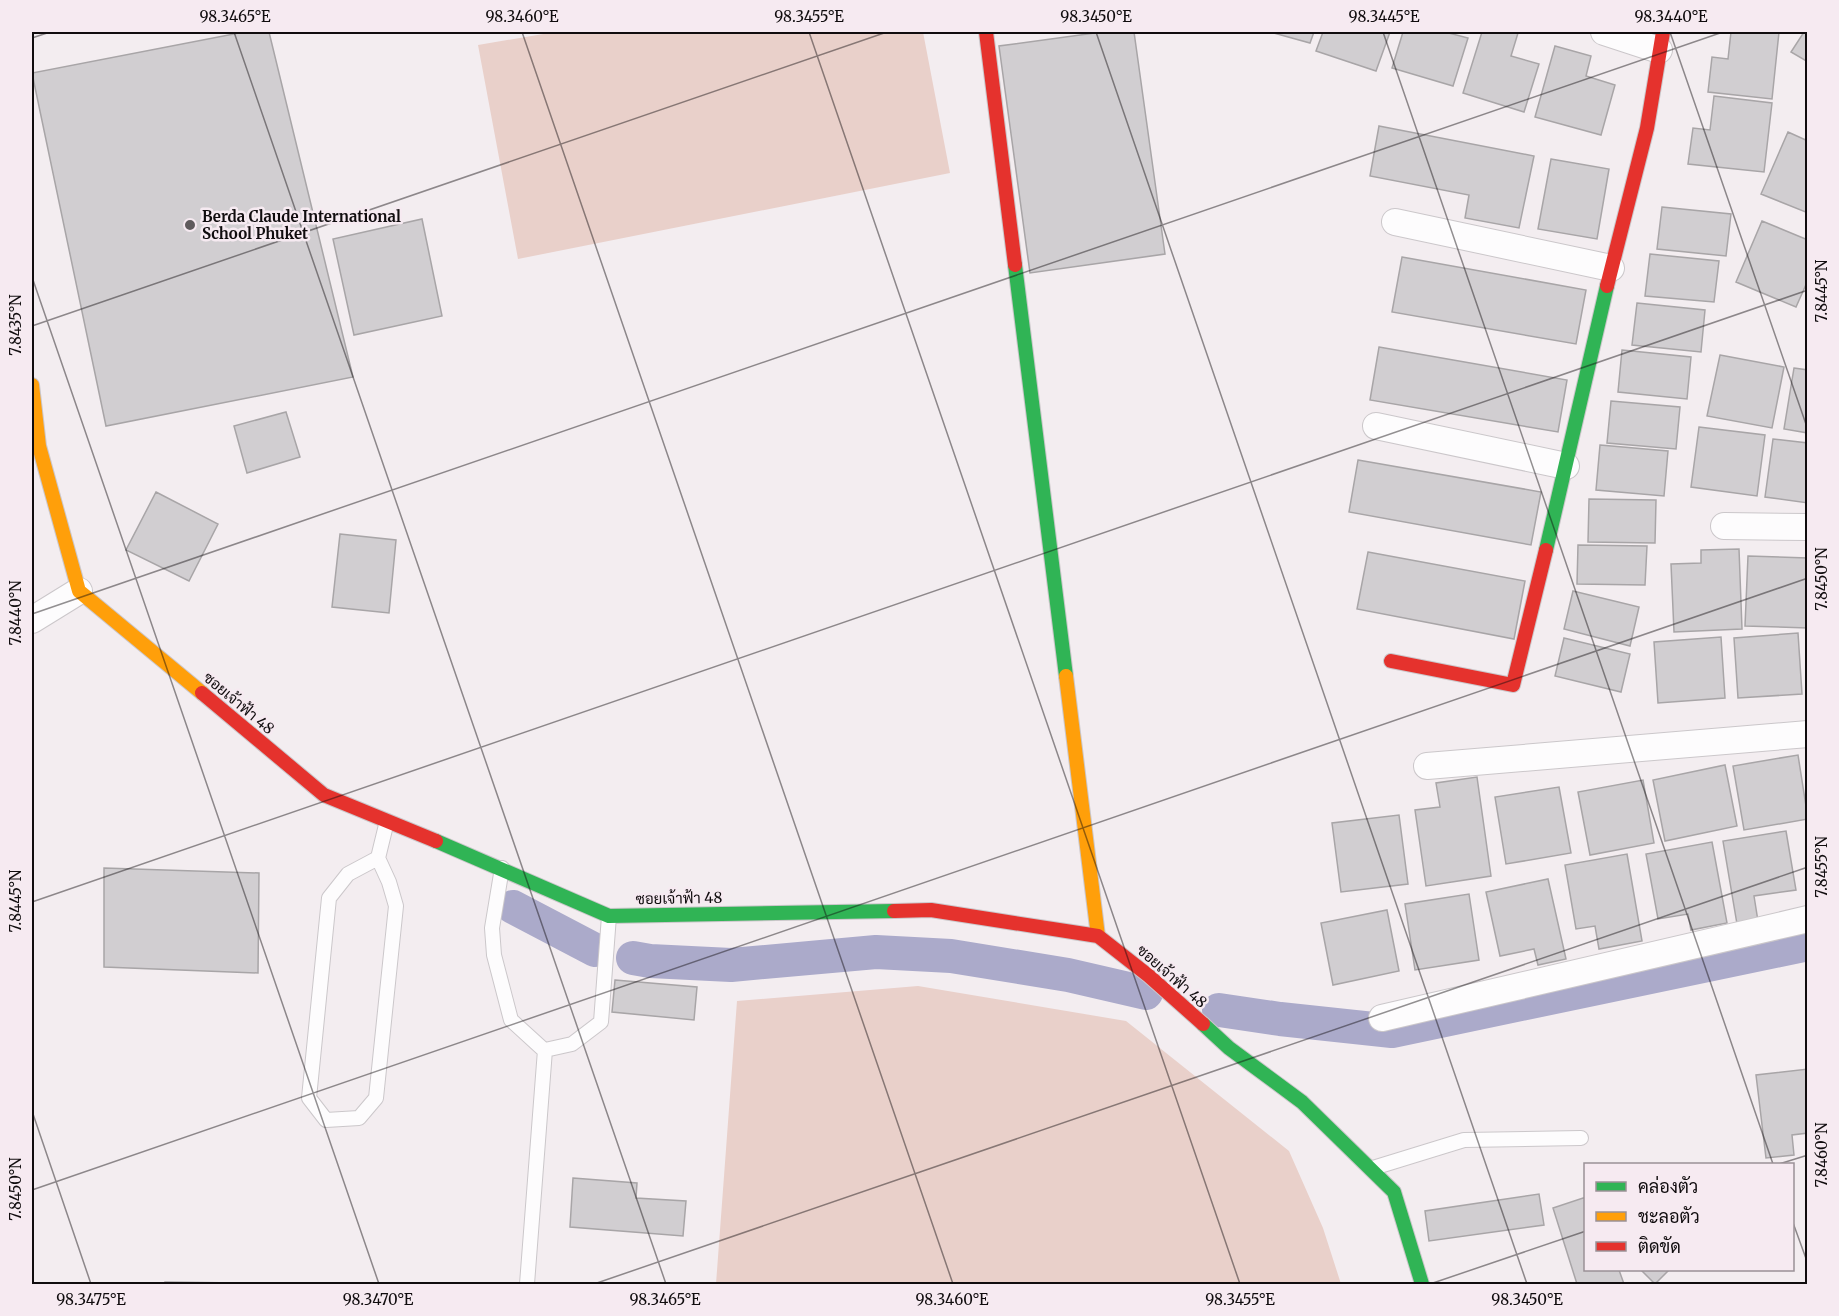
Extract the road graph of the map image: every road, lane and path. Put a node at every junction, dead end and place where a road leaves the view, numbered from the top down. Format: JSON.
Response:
{"nodes":[{"id":1,"x":986,"y":32,"type":"edge"},
{"id":2,"x":1604,"y":32,"type":"edge"},
{"id":3,"x":1661,"y":41,"type":"edge"},
{"id":4,"x":1395,"y":222,"type":"dead end"},
{"id":5,"x":1611,"y":268,"type":"junction"},
{"id":6,"x":32,"y":385,"type":"edge"},
{"id":7,"x":1376,"y":426,"type":"dead end"},
{"id":8,"x":1566,"y":466,"type":"junction"},
{"id":9,"x":1724,"y":526,"type":"dead end"},
{"id":10,"x":1808,"y":527,"type":"edge"},
{"id":11,"x":79,"y":591,"type":"junction"},
{"id":12,"x":32,"y":620,"type":"edge"},
{"id":13,"x":1391,"y":661,"type":"dead end"},
{"id":14,"x":1808,"y":734,"type":"edge"},
{"id":15,"x":1427,"y":766,"type":"dead end"},
{"id":16,"x":387,"y":821,"type":"junction"},
{"id":17,"x":378,"y":858,"type":"junction"},
{"id":18,"x":502,"y":868,"type":"junction"},
{"id":19,"x":609,"y":916,"type":"junction"},
{"id":20,"x":1808,"y":919,"type":"edge"},
{"id":21,"x":1098,"y":936,"type":"junction"},
{"id":22,"x":1382,"y":1018,"type":"dead end"},
{"id":23,"x":544,"y":1051,"type":"junction"},
{"id":24,"x":1581,"y":1138,"type":"dead end"},
{"id":25,"x":1371,"y":1169,"type":"junction"},
{"id":26,"x":527,"y":1284,"type":"edge"},
{"id":27,"x":1422,"y":1284,"type":"edge"}],
"edges":[{"from":1,"to":21,"type":"street"},
{"from":2,"to":3,"type":"street"},
{"from":3,"to":5,"type":"street"},
{"from":4,"to":5,"type":"street"},
{"from":5,"to":8,"type":"street"},
{"from":6,"to":11,"type":"street"},
{"from":7,"to":8,"type":"street"},
{"from":8,"to":13,"type":"street"},
{"from":9,"to":10,"type":"street"},
{"from":11,"to":12,"type":"street"},
{"from":11,"to":16,"type":"street","name":"ซอยเจ้าฟ้า 48"},
{"from":14,"to":15,"type":"street"},
{"from":16,"to":17,"type":"lane"},
{"from":16,"to":18,"type":"street","name":"ซอยเจ้าฟ้า 48"},
{"from":17,"to":17,"type":"lane"},
{"from":18,"to":19,"type":"street","name":"ซอยเจ้าฟ้า 48"},
{"from":18,"to":23,"type":"lane"},
{"from":19,"to":21,"type":"street","name":"ซอยเจ้าฟ้า 48"},
{"from":19,"to":23,"type":"lane"},
{"from":20,"to":22,"type":"street"},
{"from":21,"to":25,"type":"street","name":"ซอยเจ้าฟ้า 48"},
{"from":23,"to":26,"type":"lane"},
{"from":24,"to":25,"type":"lane"},
{"from":25,"to":27,"type":"street","name":"ซอยเจ้าฟ้า 48"}]}
